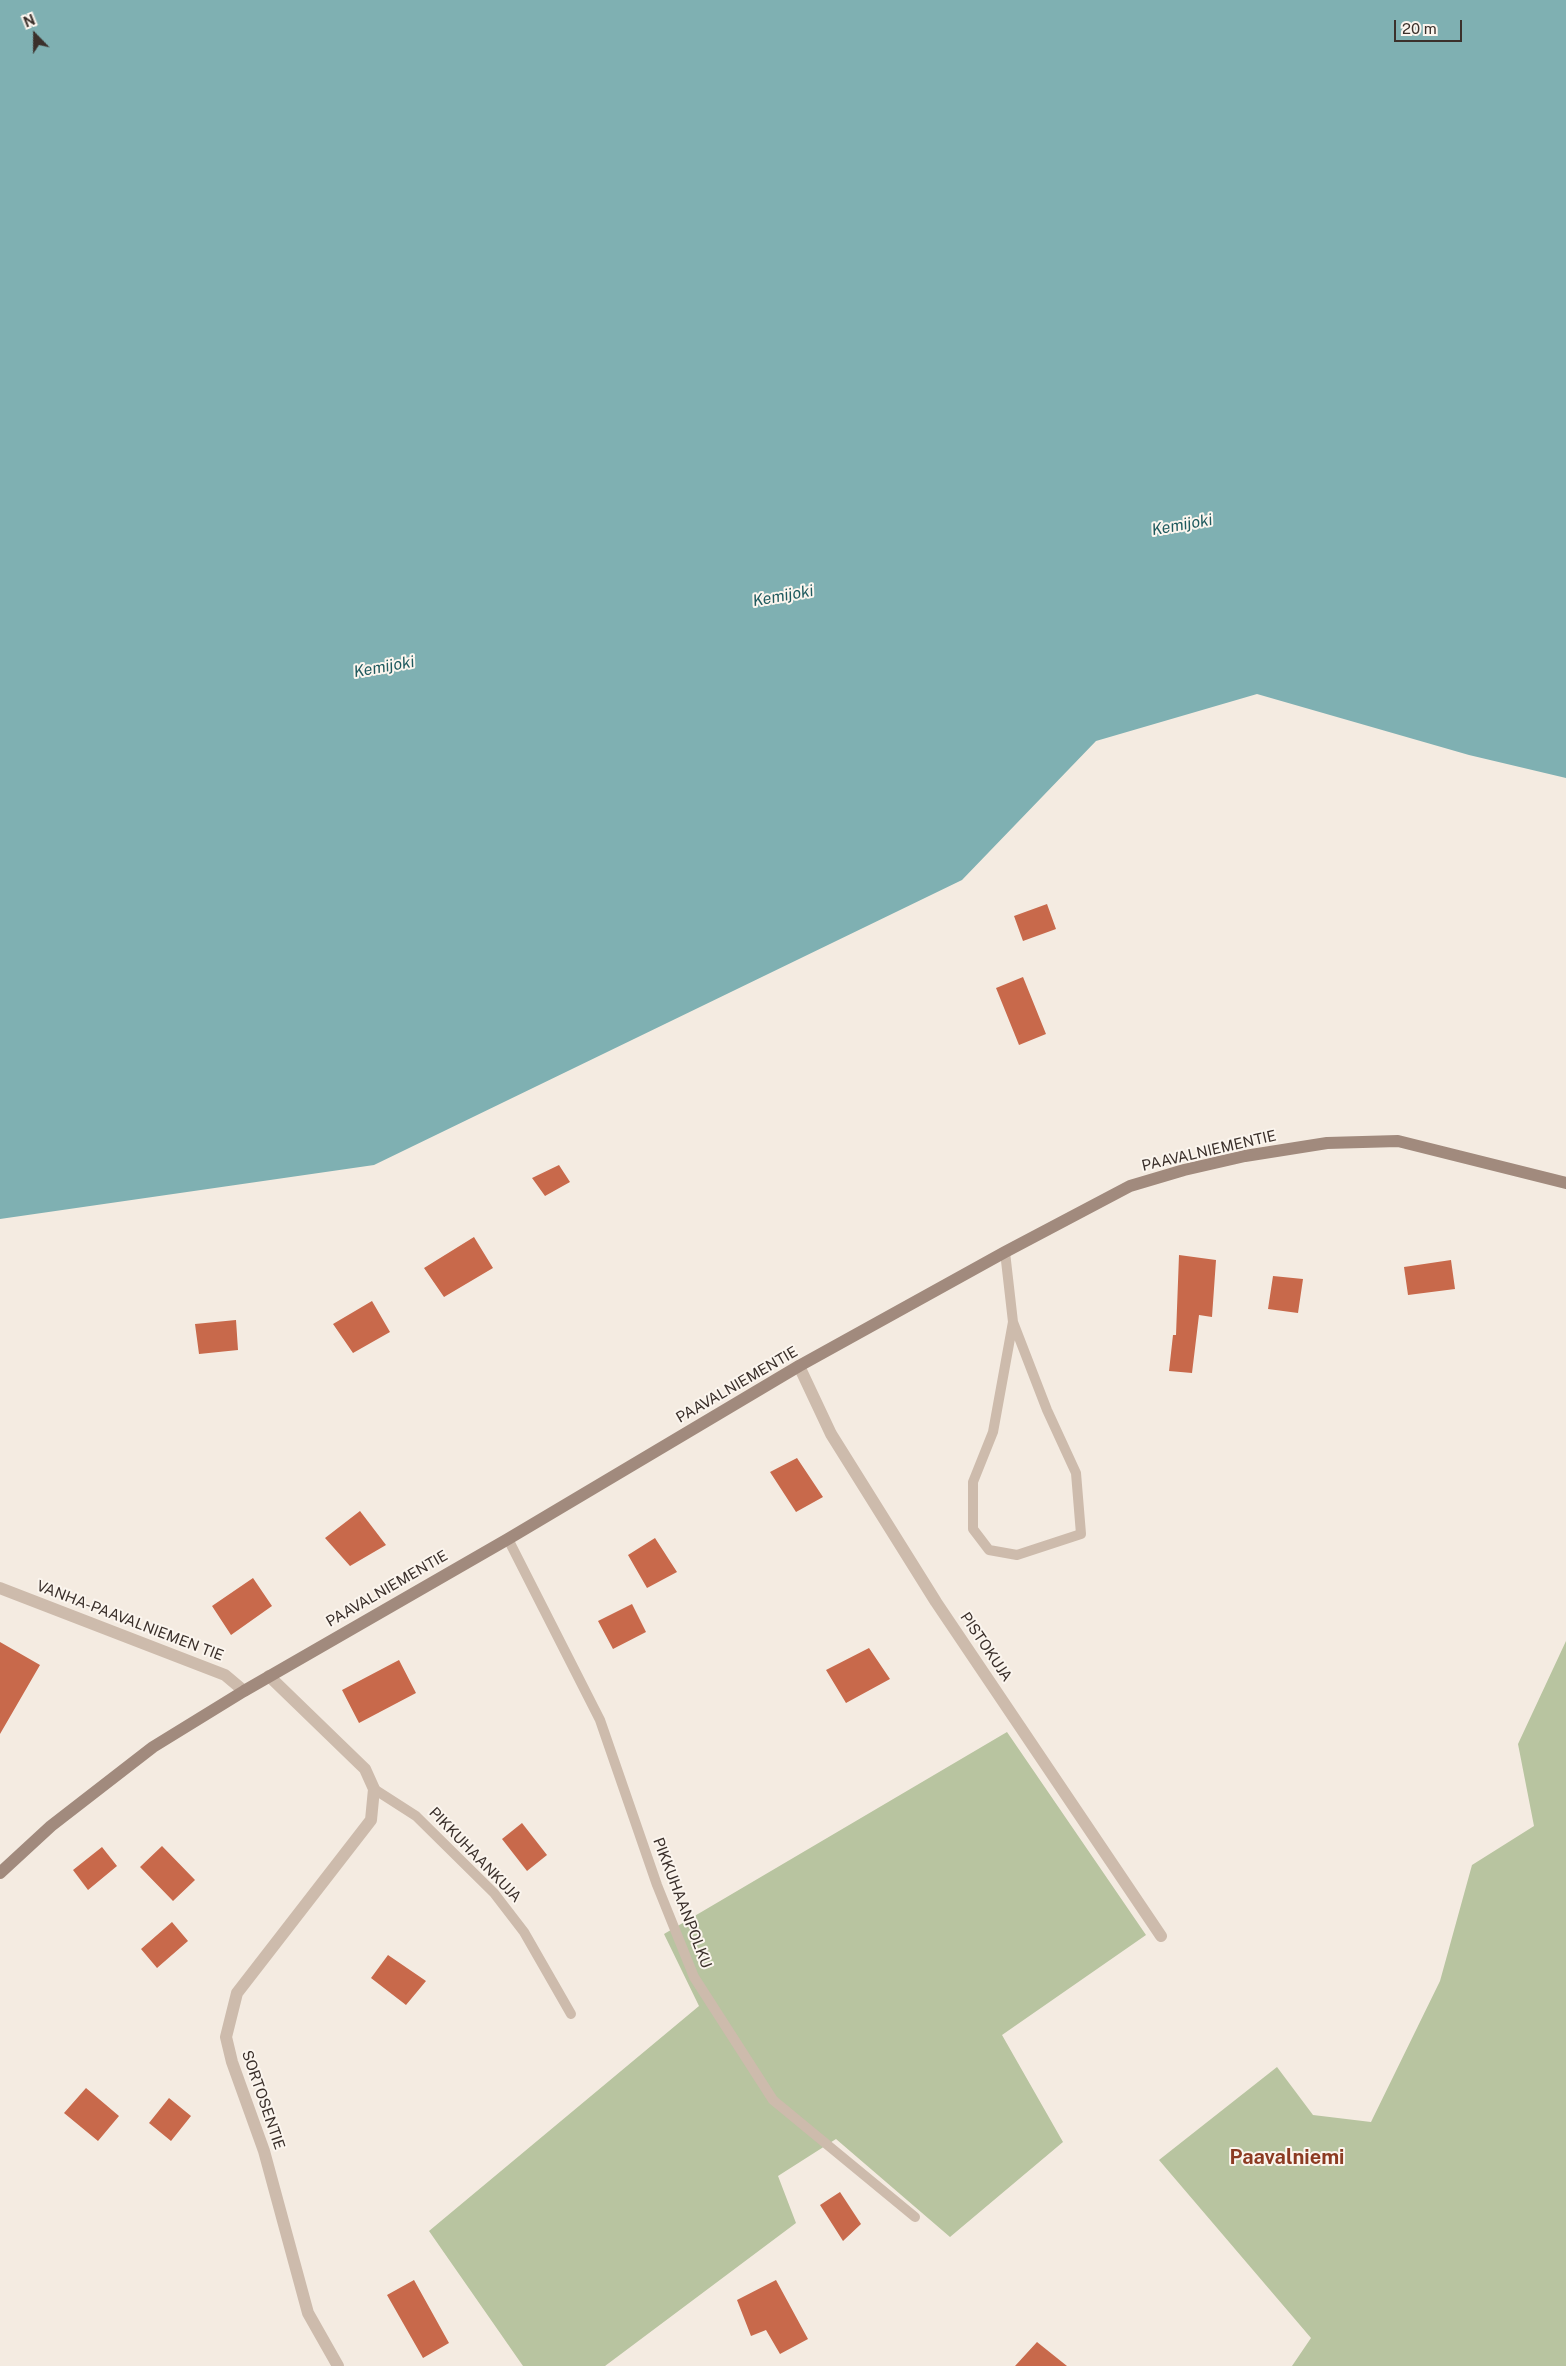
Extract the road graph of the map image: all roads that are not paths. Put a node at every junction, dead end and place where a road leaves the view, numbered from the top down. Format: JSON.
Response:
{"nodes":[{"id":1,"x":1566,"y":1183,"type":"edge"},
{"id":2,"x":1005,"y":1252,"type":"junction"},
{"id":3,"x":1013,"y":1322,"type":"junction"},
{"id":4,"x":799,"y":1366,"type":"junction"},
{"id":5,"x":508,"y":1538,"type":"junction"},
{"id":6,"x":0,"y":1588,"type":"edge"},
{"id":7,"x":269,"y":1676,"type":"junction"},
{"id":8,"x":244,"y":1690,"type":"junction"},
{"id":9,"x":374,"y":1788,"type":"junction"},
{"id":10,"x":0,"y":1873,"type":"edge"},
{"id":11,"x":1161,"y":1936,"type":"dead end"},
{"id":12,"x":571,"y":2014,"type":"dead end"},
{"id":13,"x":915,"y":2217,"type":"dead end"},
{"id":14,"x":338,"y":2366,"type":"edge"}],
"edges":[{"from":1,"to":2,"type":"street","name":"PAAVALNIEMENTIE"},
{"from":2,"to":3,"type":"lane"},
{"from":2,"to":4,"type":"street","name":"PAAVALNIEMENTIE"},
{"from":3,"to":3,"type":"lane"},
{"from":4,"to":5,"type":"street","name":"PAAVALNIEMENTIE"},
{"from":4,"to":11,"type":"street","name":"PISTOKUJA"},
{"from":5,"to":7,"type":"street","name":"PAAVALNIEMENTIE"},
{"from":5,"to":13,"type":"lane","name":"PIKKUHAANPOLKU"},
{"from":6,"to":8,"type":"street","name":"VANHA-PAAVALNIEMEN TIE"},
{"from":7,"to":8,"type":"street","name":"PAAVALNIEMENTIE"},
{"from":7,"to":9,"type":"street","name":"PIKKUHAANKUJA"},
{"from":8,"to":10,"type":"street","name":"PAAVALNIEMENTIE"},
{"from":9,"to":12,"type":"lane","name":"PIKKUHAANKUJA"},
{"from":9,"to":14,"type":"street","name":"SORTOSENTIE"}]}
